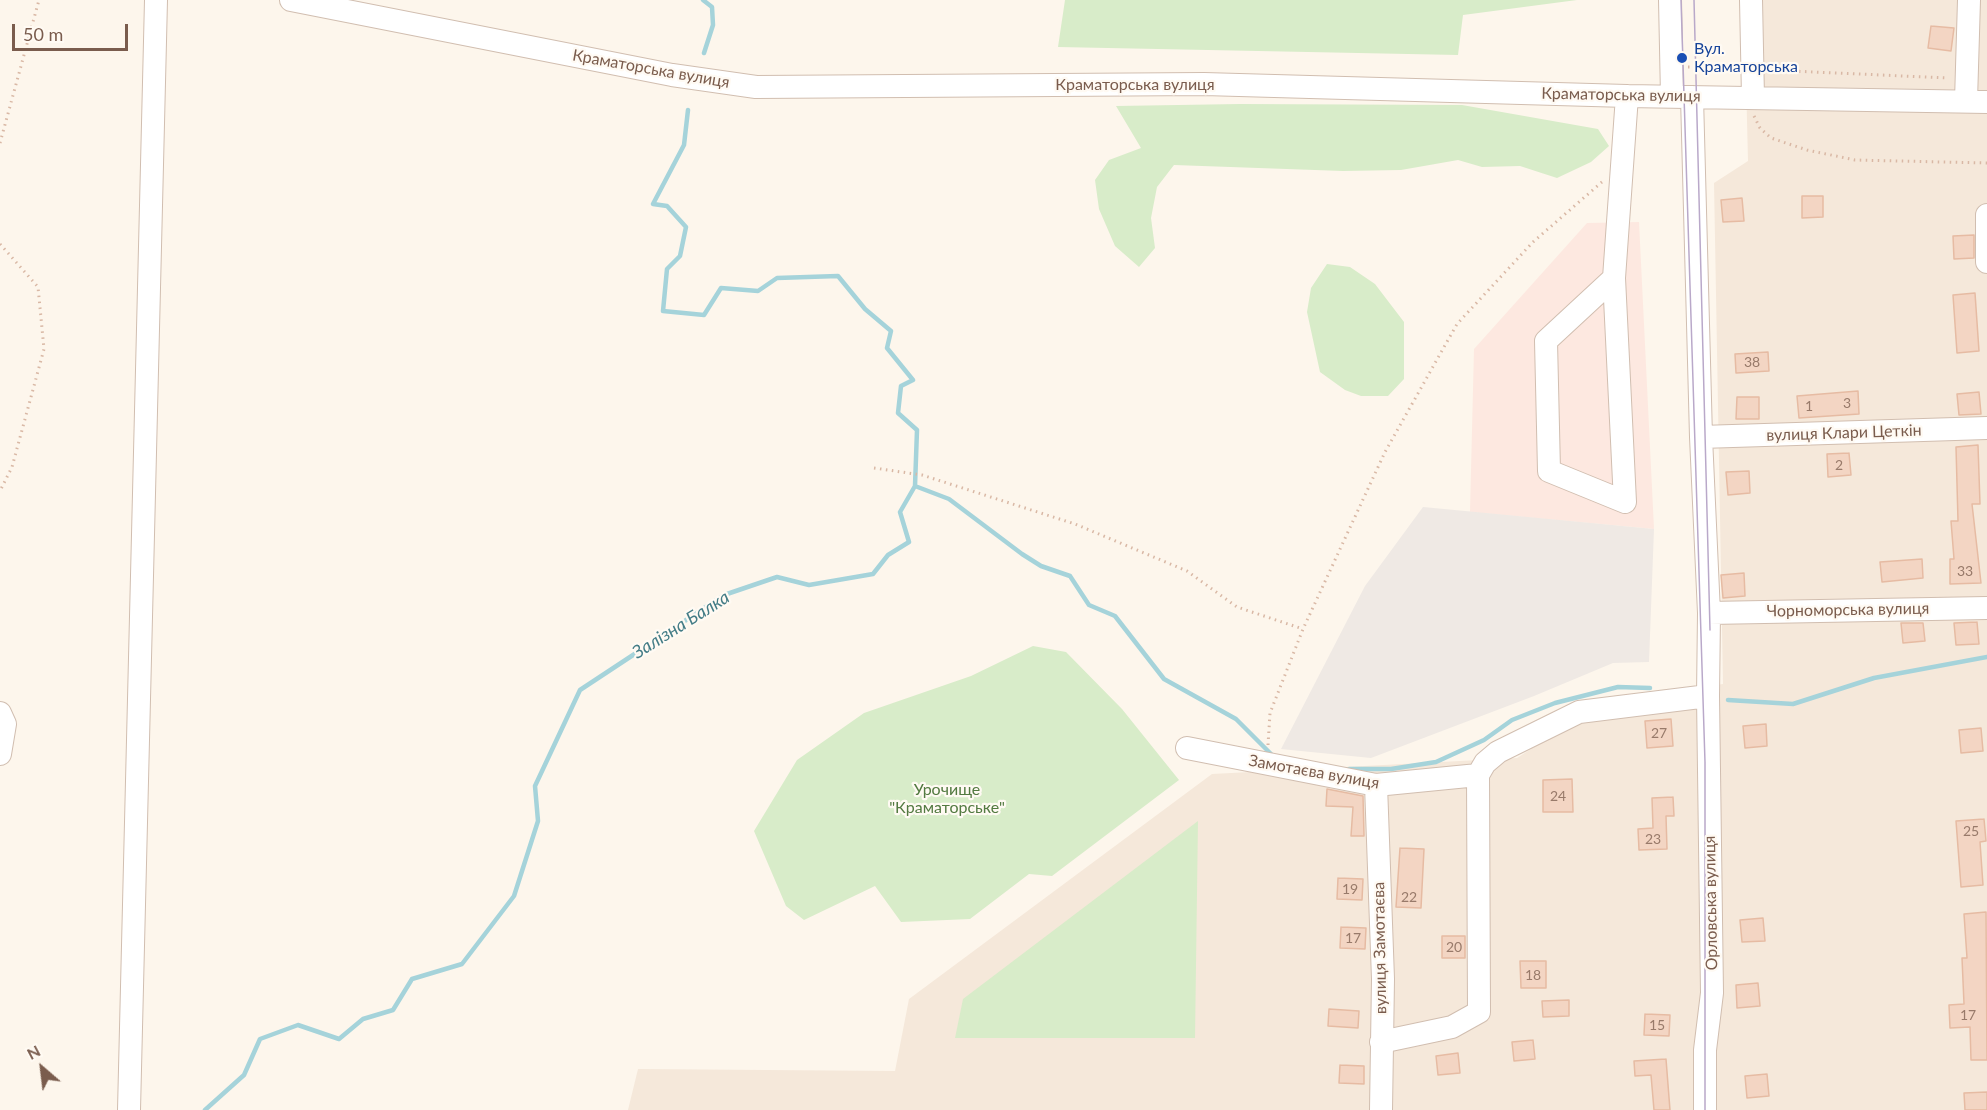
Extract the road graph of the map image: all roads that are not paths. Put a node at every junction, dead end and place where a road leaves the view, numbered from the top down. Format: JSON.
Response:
{"nodes":[{"id":1,"x":156,"y":0,"type":"edge"},
{"id":2,"x":291,"y":0,"type":"edge"},
{"id":3,"x":1670,"y":0,"type":"edge"},
{"id":4,"x":1751,"y":0,"type":"edge"},
{"id":5,"x":1969,"y":0,"type":"edge"},
{"id":6,"x":1627,"y":96,"type":"junction"},
{"id":7,"x":1682,"y":96,"type":"junction"},
{"id":8,"x":1747,"y":96,"type":"junction"},
{"id":9,"x":1977,"y":102,"type":"edge"},
{"id":10,"x":1987,"y":215,"type":"edge"},
{"id":11,"x":1987,"y":262,"type":"edge"},
{"id":12,"x":1614,"y":278,"type":"junction"},
{"id":13,"x":1987,"y":428,"type":"edge"},
{"id":14,"x":1701,"y":437,"type":"junction"},
{"id":15,"x":1987,"y":608,"type":"edge"},
{"id":16,"x":1709,"y":613,"type":"junction"},
{"id":17,"x":1707,"y":696,"type":"junction"},
{"id":18,"x":0,"y":712,"type":"edge"},
{"id":19,"x":1187,"y":748,"type":"dead end"},
{"id":20,"x":0,"y":754,"type":"edge"},
{"id":21,"x":1478,"y":775,"type":"junction"},
{"id":22,"x":1376,"y":786,"type":"junction"},
{"id":23,"x":1381,"y":1042,"type":"junction"},
{"id":24,"x":129,"y":1110,"type":"edge"},
{"id":25,"x":1381,"y":1110,"type":"edge"},
{"id":26,"x":1705,"y":1110,"type":"edge"}],
"edges":[{"from":1,"to":24,"type":"street"},
{"from":2,"to":6,"type":"street","name":"Краматорська вулиця"},
{"from":3,"to":7,"type":"street","name":"Орловська вулиця"},
{"from":4,"to":8,"type":"street"},
{"from":5,"to":9,"type":"street"},
{"from":6,"to":7,"type":"street","name":"Краматорська вулиця"},
{"from":6,"to":12,"type":"street"},
{"from":7,"to":8,"type":"street","name":"Краматорська вулиця"},
{"from":7,"to":14,"type":"street","name":"Орловська вулиця"},
{"from":8,"to":9,"type":"street","name":"Краматорська вулиця"},
{"from":10,"to":11,"type":"street"},
{"from":12,"to":12,"type":"street"},
{"from":13,"to":14,"type":"street","name":"вулиця Клари Цеткін"},
{"from":14,"to":16,"type":"street","name":"Орловська вулиця"},
{"from":15,"to":16,"type":"street","name":"Чорноморська вулиця"},
{"from":16,"to":17,"type":"street","name":"Орловська вулиця"},
{"from":17,"to":21,"type":"street"},
{"from":17,"to":26,"type":"street","name":"Орловська вулиця"},
{"from":18,"to":20,"type":"street"},
{"from":19,"to":22,"type":"street","name":"Замотаєва вулиця"},
{"from":21,"to":22,"type":"street","name":"Замотаєва вулиця"},
{"from":21,"to":23,"type":"street"},
{"from":22,"to":23,"type":"street","name":"вулиця Замотаєва"},
{"from":23,"to":25,"type":"street","name":"вулиця Замотаєва"}]}
